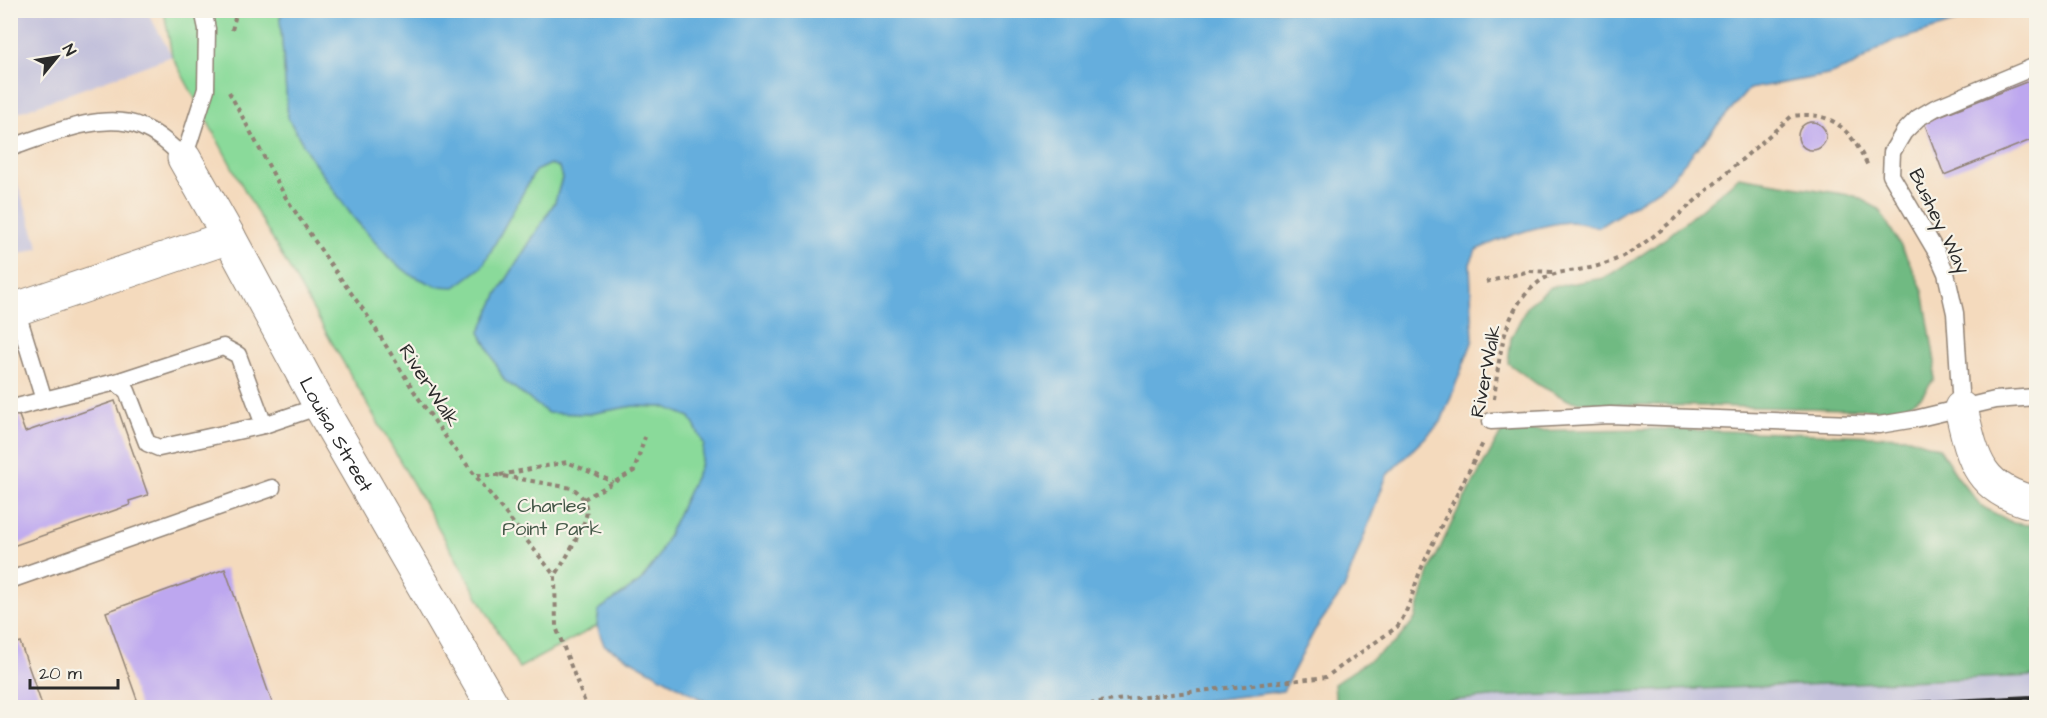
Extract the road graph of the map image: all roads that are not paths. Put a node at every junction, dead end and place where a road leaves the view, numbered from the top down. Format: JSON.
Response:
{"nodes":[{"id":1,"x":203,"y":10,"type":"edge"},
{"id":2,"x":2037,"y":66,"type":"edge"},
{"id":3,"x":10,"y":148,"type":"edge"},
{"id":4,"x":184,"y":158,"type":"junction"},
{"id":5,"x":229,"y":237,"type":"junction"},
{"id":6,"x":13,"y":310,"type":"edge"},
{"id":7,"x":116,"y":382,"type":"junction"},
{"id":8,"x":2037,"y":398,"type":"edge"},
{"id":9,"x":44,"y":400,"type":"junction"},
{"id":10,"x":320,"y":406,"type":"junction"},
{"id":11,"x":17,"y":407,"type":"dead end"},
{"id":12,"x":1961,"y":408,"type":"junction"},
{"id":13,"x":1491,"y":421,"type":"road end"},
{"id":14,"x":264,"y":425,"type":"junction"},
{"id":15,"x":272,"y":488,"type":"dead end"},
{"id":16,"x":2037,"y":503,"type":"edge"},
{"id":17,"x":10,"y":580,"type":"edge"},
{"id":18,"x":494,"y":708,"type":"edge"}],
"edges":[{"from":1,"to":4,"type":"lane"},
{"from":2,"to":12,"type":"lane","name":"Bushey Way"},
{"from":3,"to":4,"type":"lane"},
{"from":4,"to":5,"type":"street","name":"Louisa Street"},
{"from":5,"to":6,"type":"street"},
{"from":5,"to":10,"type":"street","name":"Louisa Street"},
{"from":6,"to":9,"type":"lane"},
{"from":7,"to":9,"type":"lane"},
{"from":7,"to":14,"type":"lane"},
{"from":7,"to":14,"type":"lane"},
{"from":8,"to":12,"type":"lane"},
{"from":9,"to":11,"type":"lane"},
{"from":10,"to":14,"type":"lane"},
{"from":10,"to":18,"type":"street","name":"Louisa Street"},
{"from":12,"to":13,"type":"lane"},
{"from":12,"to":16,"type":"street"},
{"from":15,"to":17,"type":"lane"}]}
